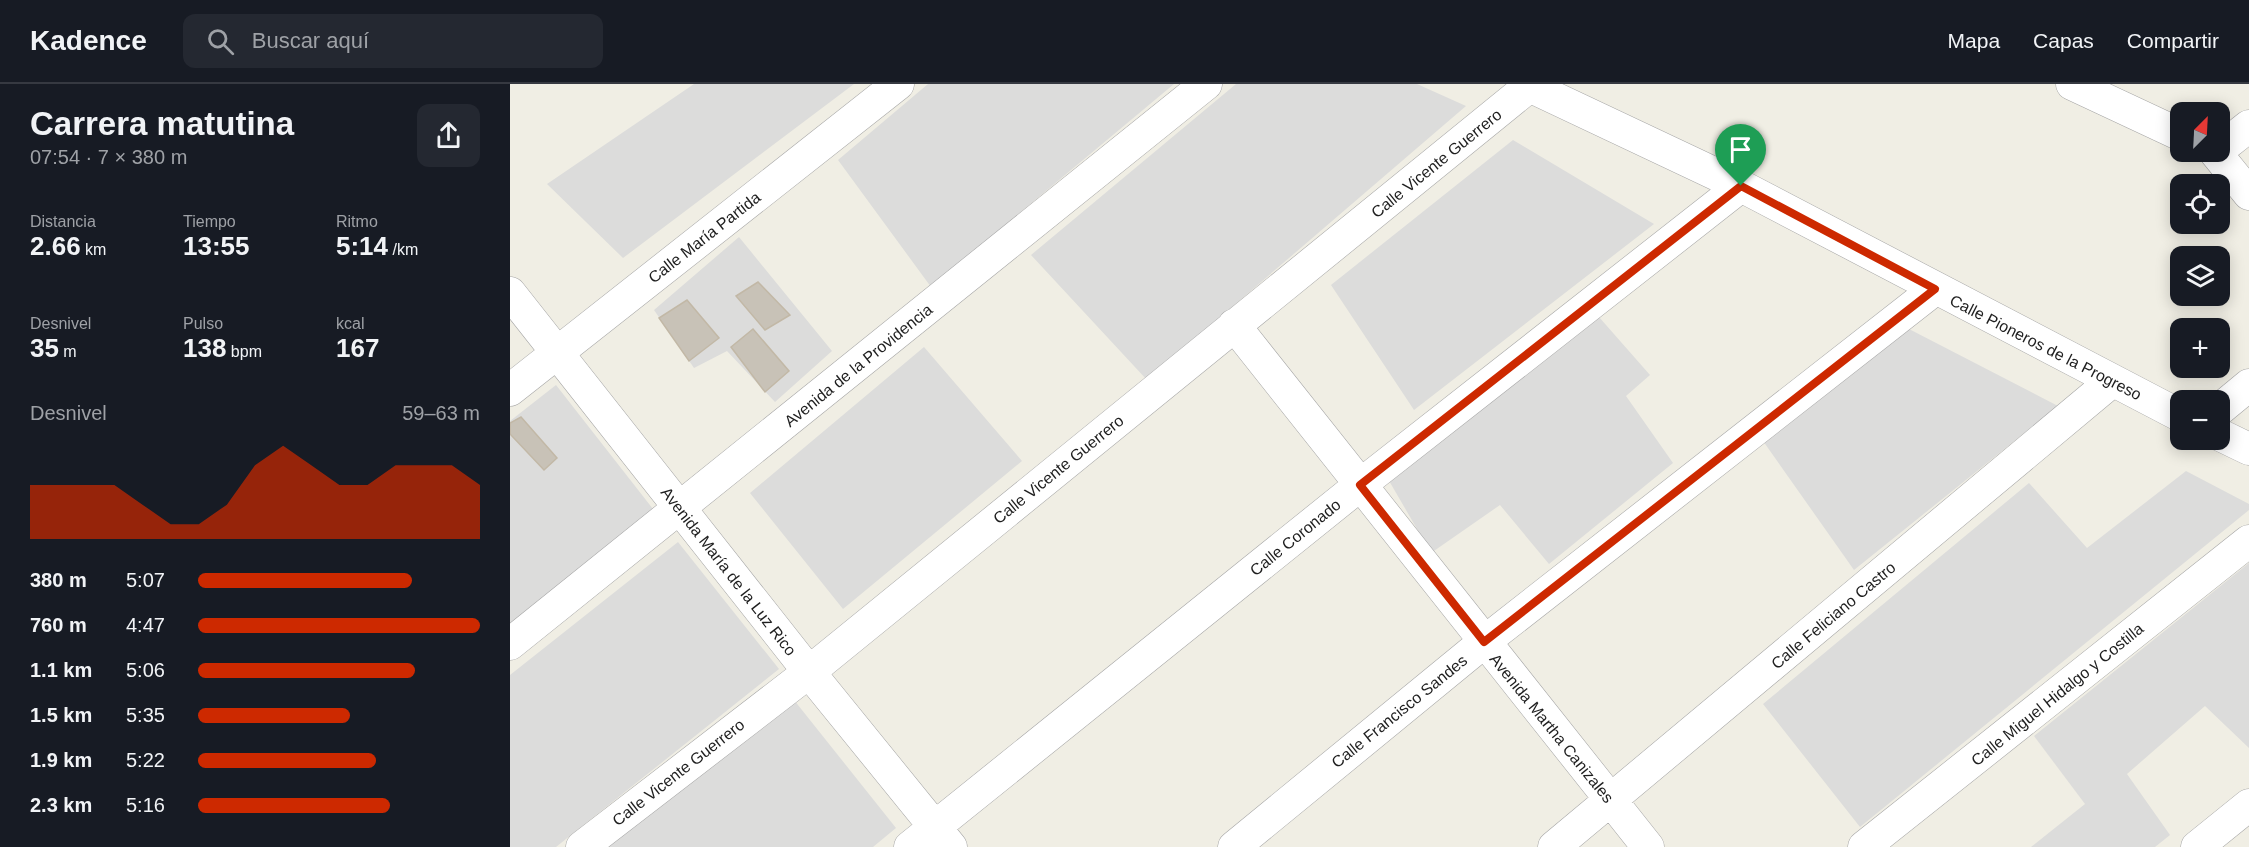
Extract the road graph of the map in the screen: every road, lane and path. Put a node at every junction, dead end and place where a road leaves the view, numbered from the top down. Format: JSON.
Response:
{"nodes":[{"id":1,"x":898,"y":84,"type":"edge"},
{"id":2,"x":1206,"y":84,"type":"edge"},
{"id":3,"x":2073,"y":84,"type":"edge"},
{"id":4,"x":1529,"y":85,"type":"edge"},
{"id":5,"x":2249,"y":126,"type":"edge"},
{"id":6,"x":2170,"y":130,"type":"edge"},
{"id":7,"x":2230,"y":141,"type":"edge"},
{"id":8,"x":2225,"y":162,"type":"edge"},
{"id":9,"x":1741,"y":186,"type":"junction"},
{"id":10,"x":2249,"y":194,"type":"edge"},
{"id":11,"x":1935,"y":289,"type":"junction"},
{"id":12,"x":510,"y":293,"type":"edge"},
{"id":13,"x":1234,"y":326,"type":"junction"},
{"id":14,"x":557,"y":353,"type":"junction"},
{"id":15,"x":2112,"y":381,"type":"junction"},
{"id":16,"x":2249,"y":385,"type":"edge"},
{"id":17,"x":510,"y":390,"type":"edge"},
{"id":18,"x":2230,"y":401,"type":"edge"},
{"id":19,"x":2170,"y":410,"type":"edge"},
{"id":20,"x":2230,"y":440,"type":"edge"},
{"id":21,"x":2249,"y":449,"type":"edge"},
{"id":22,"x":1360,"y":485,"type":"junction"},
{"id":23,"x":680,"y":509,"type":"junction"},
{"id":24,"x":2249,"y":541,"type":"edge"},
{"id":25,"x":1484,"y":642,"type":"junction"},
{"id":26,"x":510,"y":644,"type":"edge"},
{"id":27,"x":808,"y":672,"type":"junction"},
{"id":28,"x":1611,"y":802,"type":"junction"},
{"id":29,"x":2249,"y":805,"type":"edge"},
{"id":30,"x":943,"y":837,"type":"edge"},
{"id":31,"x":582,"y":847,"type":"edge"},
{"id":32,"x":910,"y":847,"type":"edge"},
{"id":33,"x":1234,"y":847,"type":"edge"},
{"id":34,"x":1554,"y":847,"type":"edge"},
{"id":35,"x":1648,"y":847,"type":"edge"},
{"id":36,"x":1864,"y":847,"type":"edge"},
{"id":37,"x":2197,"y":847,"type":"edge"}],
"edges":[{"from":1,"to":14,"type":"street","name":"Calle María Partida"},
{"from":2,"to":23,"type":"street","name":"Avenida de la Providencia"},
{"from":3,"to":6,"type":"street"},
{"from":4,"to":9,"type":"street","name":"Calle Pioneros de la Progreso"},
{"from":4,"to":13,"type":"street","name":"Calle Vicente Guerrero"},
{"from":5,"to":7,"type":"street"},
{"from":8,"to":10,"type":"street"},
{"from":9,"to":11,"type":"street","name":"Calle Pioneros de la Progreso"},
{"from":9,"to":22,"type":"street","name":"Calle Coronado"},
{"from":11,"to":15,"type":"street","name":"Calle Pioneros de la Progreso"},
{"from":11,"to":25,"type":"street","name":"Calle Francisco Sandes"},
{"from":12,"to":14,"type":"street","name":"Avenida María de la Luz Rico"},
{"from":13,"to":22,"type":"street","name":"Avenida Martha Canizales"},
{"from":13,"to":27,"type":"street","name":"Calle Vicente Guerrero"},
{"from":14,"to":17,"type":"street","name":"Calle María Partida"},
{"from":14,"to":23,"type":"street","name":"Avenida María de la Luz Rico"},
{"from":15,"to":19,"type":"street","name":"Calle Pioneros de la Progreso"},
{"from":15,"to":28,"type":"street","name":"Calle Feliciano Castro"},
{"from":16,"to":18,"type":"street"},
{"from":20,"to":21,"type":"street"},
{"from":22,"to":25,"type":"street","name":"Avenida Martha Canizales"},
{"from":22,"to":30,"type":"street","name":"Calle Coronado"},
{"from":23,"to":26,"type":"street","name":"Avenida de la Providencia"},
{"from":23,"to":27,"type":"street","name":"Avenida María de la Luz Rico"},
{"from":24,"to":36,"type":"street","name":"Calle Miguel Hidalgo y Costilla"},
{"from":25,"to":28,"type":"street","name":"Avenida Martha Canizales"},
{"from":25,"to":33,"type":"street","name":"Calle Francisco Sandes"},
{"from":27,"to":30,"type":"street","name":"Avenida María de la Luz Rico"},
{"from":27,"to":31,"type":"street","name":"Calle Vicente Guerrero"},
{"from":28,"to":34,"type":"street","name":"Calle Feliciano Castro"},
{"from":28,"to":35,"type":"street","name":"Avenida Martha Canizales"},
{"from":29,"to":37,"type":"street"},
{"from":30,"to":32,"type":"street","name":"Calle Coronado"}]}
